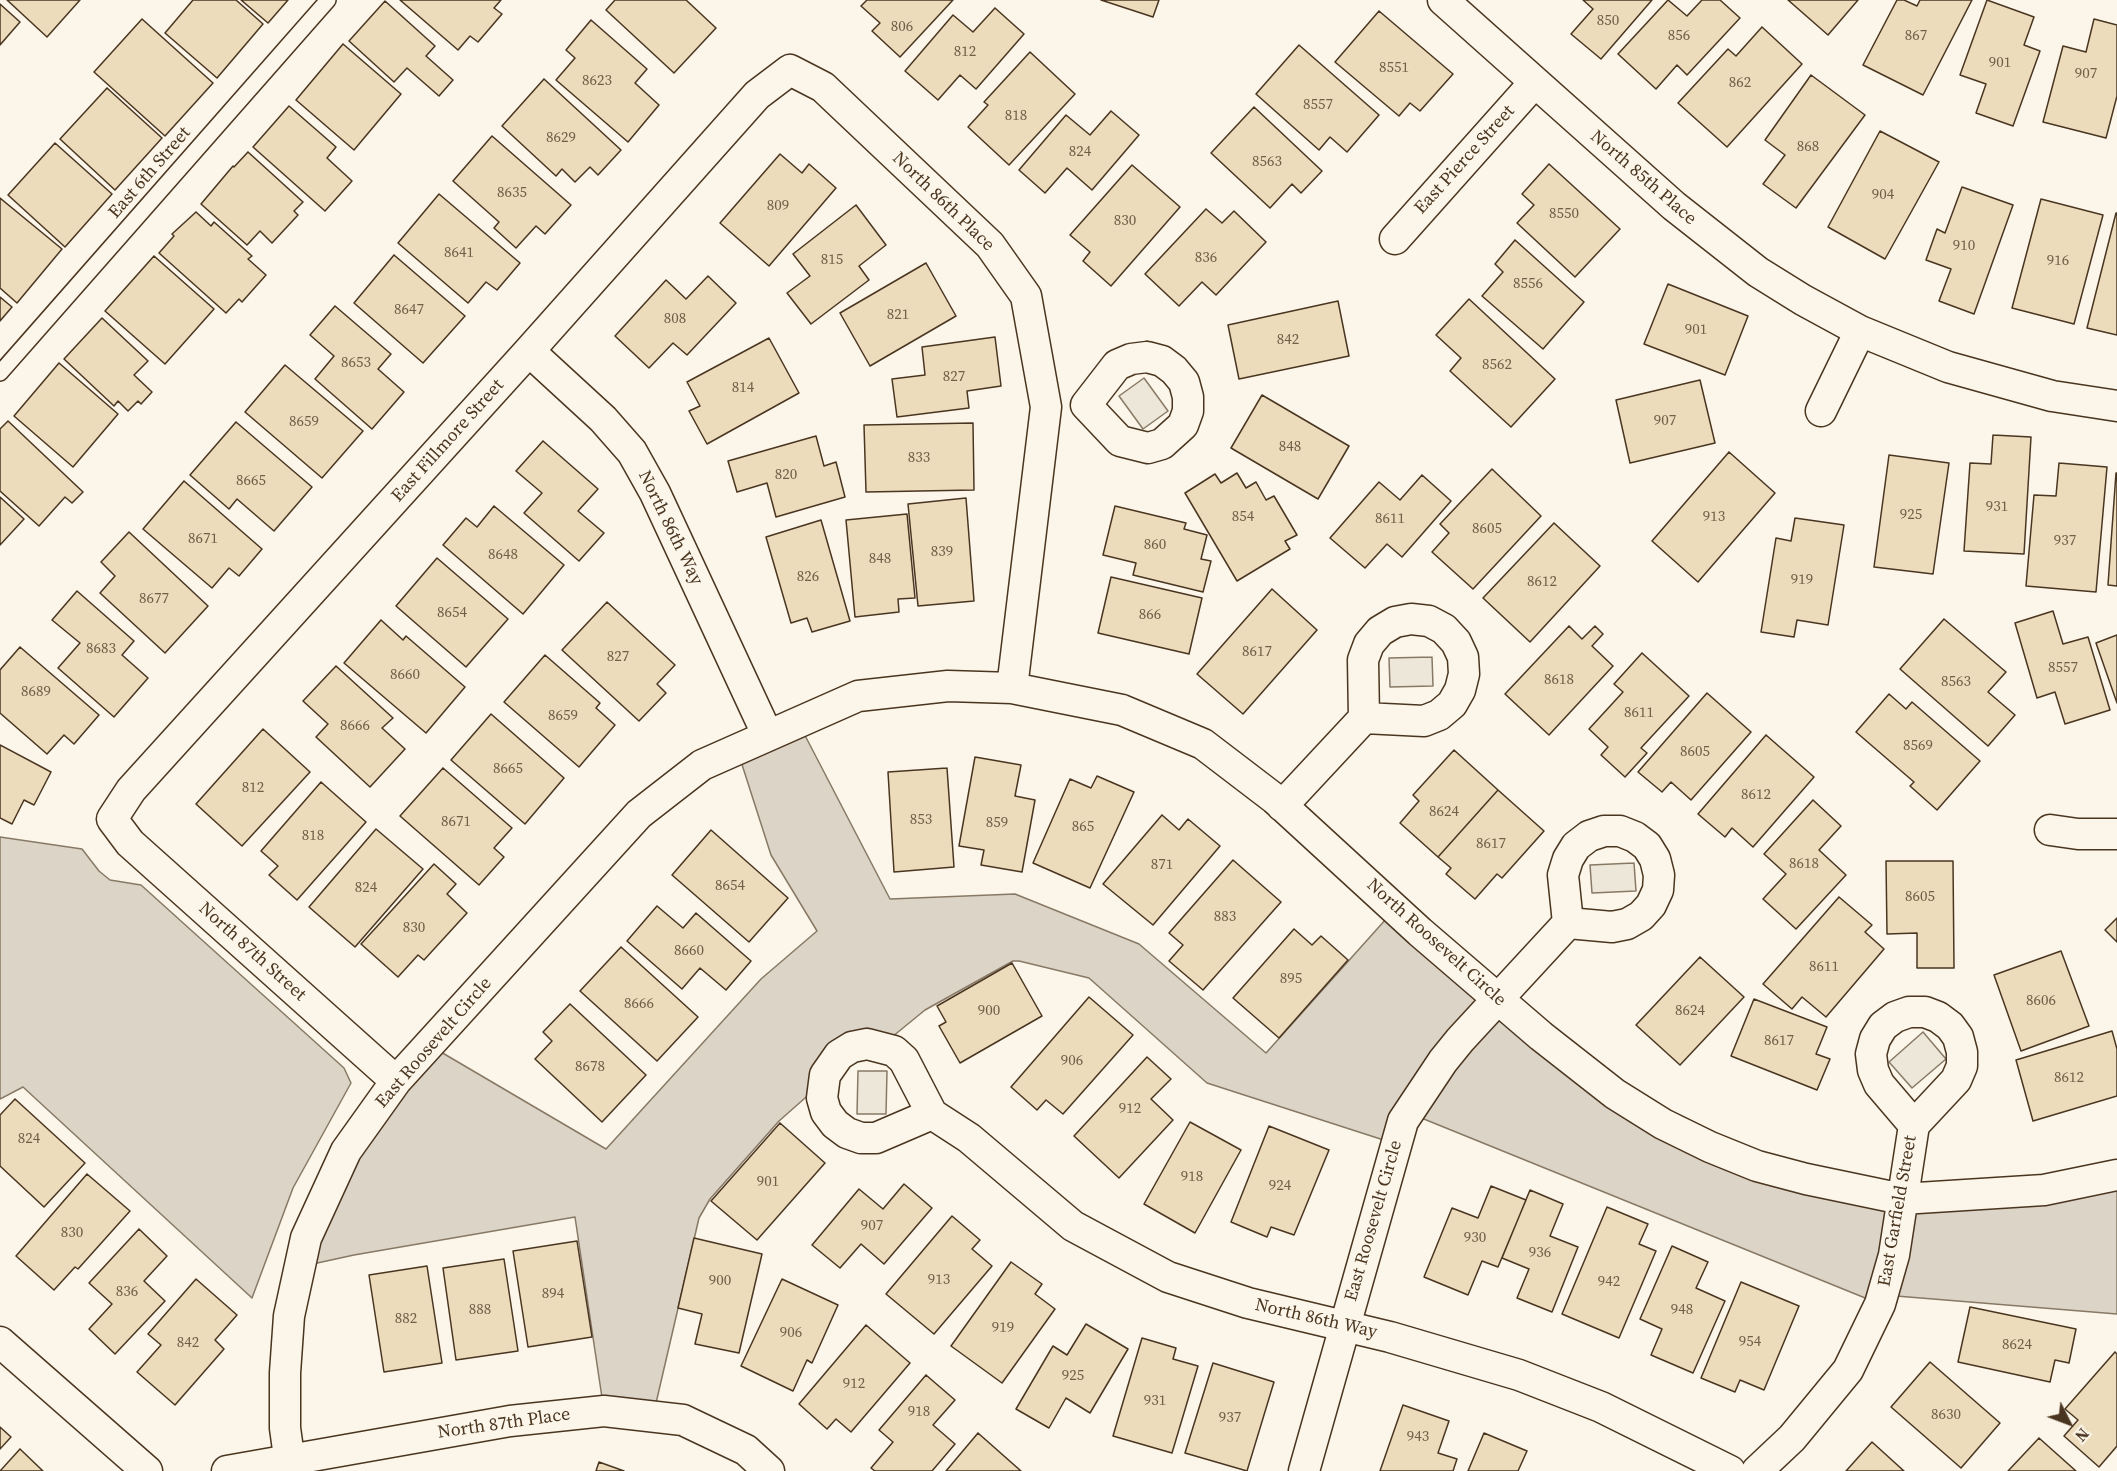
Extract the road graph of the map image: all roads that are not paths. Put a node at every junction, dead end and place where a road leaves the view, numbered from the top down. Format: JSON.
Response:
{"nodes":[{"id":1,"x":328,"y":0,"type":"edge"},
{"id":2,"x":1443,"y":0,"type":"edge"},
{"id":3,"x":790,"y":70,"type":"joint"},
{"id":4,"x":1535,"y":82,"type":"junction"},
{"id":5,"x":1395,"y":238,"type":"dead end"},
{"id":6,"x":1860,"y":331,"type":"junction"},
{"id":7,"x":529,"y":351,"type":"junction"},
{"id":8,"x":0,"y":373,"type":"edge"},
{"id":9,"x":1086,"y":405,"type":"dead end"},
{"id":10,"x":2117,"y":406,"type":"edge"},
{"id":11,"x":1046,"y":407,"type":"junction"},
{"id":12,"x":1821,"y":411,"type":"dead end"},
{"id":13,"x":1012,"y":688,"type":"junction"},
{"id":14,"x":1364,"y":718,"type":"dead end"},
{"id":15,"x":767,"y":734,"type":"junction"},
{"id":16,"x":1282,"y":806,"type":"junction"},
{"id":17,"x":112,"y":819,"type":"joint"},
{"id":18,"x":2050,"y":830,"type":"dead end"},
{"id":19,"x":2117,"y":834,"type":"edge"},
{"id":20,"x":1568,"y":923,"type":"dead end"},
{"id":21,"x":1498,"y":999,"type":"junction"},
{"id":22,"x":396,"y":1081,"type":"junction"},
{"id":23,"x":932,"y":1114,"type":"dead end"},
{"id":24,"x":1914,"y":1125,"type":"dead end"},
{"id":25,"x":2117,"y":1175,"type":"edge"},
{"id":26,"x":1902,"y":1199,"type":"junction"},
{"id":27,"x":1345,"y":1326,"type":"junction"},
{"id":28,"x":0,"y":1342,"type":"edge"},
{"id":29,"x":289,"y":1465,"type":"edge"},
{"id":30,"x":147,"y":1471,"type":"edge"},
{"id":31,"x":226,"y":1471,"type":"edge"},
{"id":32,"x":770,"y":1471,"type":"edge"},
{"id":33,"x":1304,"y":1471,"type":"edge"},
{"id":34,"x":1730,"y":1471,"type":"edge"},
{"id":35,"x":1757,"y":1471,"type":"edge"}],
"edges":[{"from":1,"to":8,"type":"lane","name":"East 6th Street"},
{"from":2,"to":4,"type":"street","name":"North 85th Place"},
{"from":3,"to":7,"type":"street","name":"East Fillmore Street"},
{"from":3,"to":11,"type":"street","name":"North 86th Place"},
{"from":4,"to":5,"type":"street","name":"East Pierce Street"},
{"from":4,"to":6,"type":"street","name":"North 85th Place"},
{"from":6,"to":10,"type":"street","name":"North 85th Place"},
{"from":6,"to":12,"type":"street"},
{"from":7,"to":15,"type":"street","name":"North 86th Way"},
{"from":7,"to":17,"type":"street","name":"East Fillmore Street"},
{"from":9,"to":11,"type":"street"},
{"from":11,"to":13,"type":"street","name":"North 86th Place"},
{"from":13,"to":15,"type":"street","name":"North Roosevelt Circle"},
{"from":13,"to":16,"type":"street","name":"North Roosevelt Circle"},
{"from":14,"to":16,"type":"street"},
{"from":15,"to":22,"type":"street","name":"East Roosevelt Circle"},
{"from":16,"to":21,"type":"street","name":"North Roosevelt Circle"},
{"from":17,"to":22,"type":"street","name":"North 87th Street"},
{"from":18,"to":19,"type":"street"},
{"from":20,"to":21,"type":"street","name":"East Roosevelt Circle"},
{"from":21,"to":26,"type":"street","name":"North Roosevelt Circle"},
{"from":21,"to":27,"type":"street","name":"East Roosevelt Circle"},
{"from":22,"to":29,"type":"street","name":"East Roosevelt Circle"},
{"from":23,"to":27,"type":"street","name":"North 86th Way"},
{"from":24,"to":26,"type":"street","name":"East Garfield Street"},
{"from":25,"to":26,"type":"street","name":"North Roosevelt Circle"},
{"from":26,"to":35,"type":"street","name":"East Garfield Street"},
{"from":27,"to":33,"type":"street","name":"East Roosevelt Circle"},
{"from":27,"to":34,"type":"street","name":"North 86th Way"},
{"from":28,"to":30,"type":"street"},
{"from":29,"to":31,"type":"street","name":"North 87th Place"},
{"from":29,"to":32,"type":"street","name":"North 87th Place"}]}
